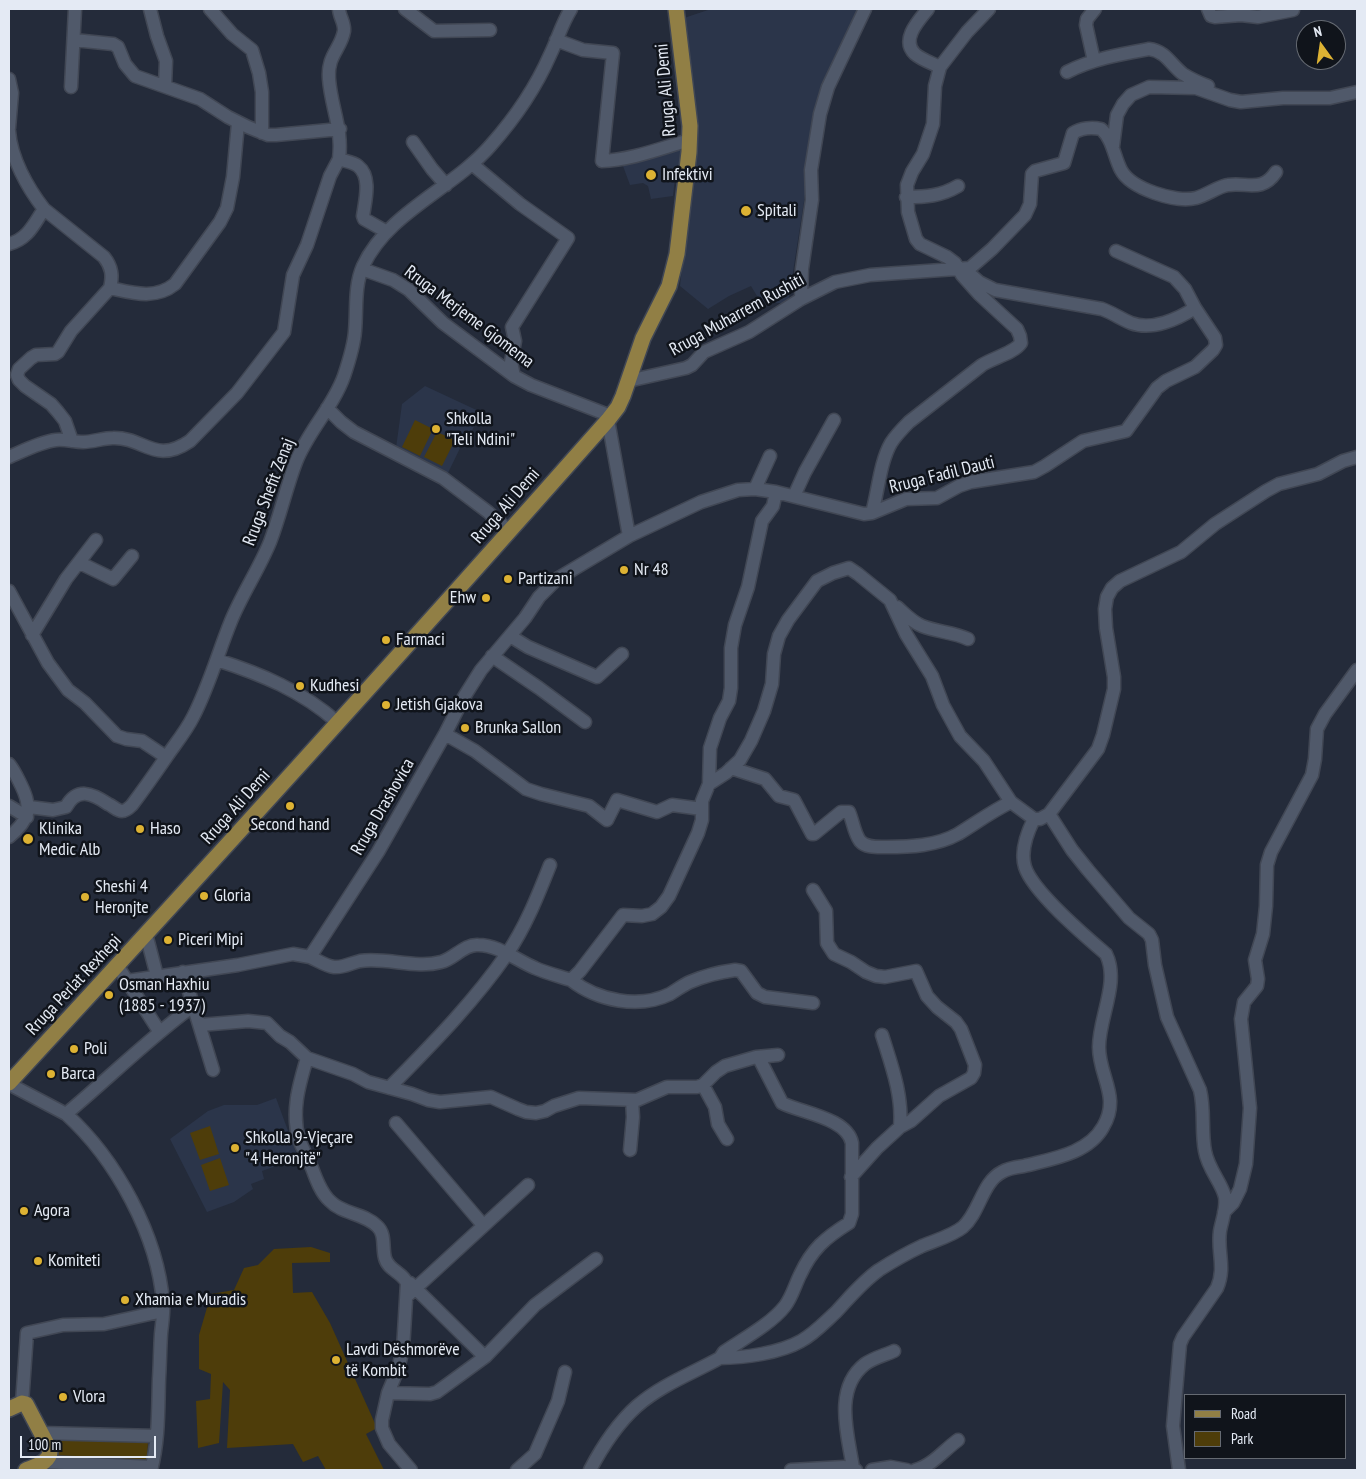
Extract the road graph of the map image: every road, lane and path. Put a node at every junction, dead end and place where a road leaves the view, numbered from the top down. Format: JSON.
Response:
{"nodes":[{"id":1,"x":75,"y":9,"type":"edge"},
{"id":2,"x":150,"y":9,"type":"edge"},
{"id":3,"x":210,"y":9,"type":"edge"},
{"id":4,"x":339,"y":9,"type":"edge"},
{"id":5,"x":404,"y":9,"type":"edge"},
{"id":6,"x":571,"y":9,"type":"edge"},
{"id":7,"x":676,"y":9,"type":"edge"},
{"id":8,"x":865,"y":9,"type":"edge"},
{"id":9,"x":928,"y":9,"type":"edge"},
{"id":10,"x":989,"y":9,"type":"edge"},
{"id":11,"x":1096,"y":9,"type":"edge"},
{"id":12,"x":1208,"y":9,"type":"edge"},
{"id":13,"x":1293,"y":10,"type":"edge"},
{"id":14,"x":490,"y":30,"type":"dead end"},
{"id":15,"x":74,"y":40,"type":"junction"},
{"id":16,"x":556,"y":40,"type":"junction"},
{"id":17,"x":1094,"y":61,"type":"junction"},
{"id":18,"x":940,"y":67,"type":"junction"},
{"id":19,"x":1067,"y":72,"type":"dead end"},
{"id":20,"x":9,"y":79,"type":"edge"},
{"id":21,"x":165,"y":86,"type":"junction"},
{"id":22,"x":71,"y":87,"type":"dead end"},
{"id":23,"x":1357,"y":92,"type":"edge"},
{"id":24,"x":1219,"y":97,"type":"junction"},
{"id":25,"x":238,"y":123,"type":"junction"},
{"id":26,"x":9,"y":129,"type":"edge"},
{"id":27,"x":340,"y":130,"type":"junction"},
{"id":28,"x":262,"y":132,"type":"junction"},
{"id":29,"x":690,"y":140,"type":"junction"},
{"id":30,"x":414,"y":142,"type":"dead end"},
{"id":31,"x":1112,"y":149,"type":"junction"},
{"id":32,"x":339,"y":159,"type":"junction"},
{"id":33,"x":472,"y":164,"type":"junction"},
{"id":34,"x":1276,"y":172,"type":"dead end"},
{"id":35,"x":446,"y":185,"type":"junction"},
{"id":36,"x":958,"y":186,"type":"dead end"},
{"id":37,"x":906,"y":197,"type":"junction"},
{"id":38,"x":44,"y":209,"type":"junction"},
{"id":39,"x":387,"y":232,"type":"junction"},
{"id":40,"x":9,"y":244,"type":"edge"},
{"id":41,"x":1116,"y":251,"type":"dead end"},
{"id":42,"x":362,"y":269,"type":"junction"},
{"id":43,"x":959,"y":270,"type":"junction"},
{"id":44,"x":110,"y":288,"type":"junction"},
{"id":45,"x":800,"y":299,"type":"junction"},
{"id":46,"x":1195,"y":308,"type":"junction"},
{"id":47,"x":514,"y":376,"type":"junction"},
{"id":48,"x":628,"y":381,"type":"junction"},
{"id":49,"x":327,"y":408,"type":"junction"},
{"id":50,"x":609,"y":418,"type":"junction"},
{"id":51,"x":834,"y":420,"type":"dead end"},
{"id":52,"x":72,"y":441,"type":"junction"},
{"id":53,"x":770,"y":456,"type":"dead end"},
{"id":54,"x":9,"y":458,"type":"edge"},
{"id":55,"x":1357,"y":458,"type":"edge"},
{"id":56,"x":755,"y":489,"type":"junction"},
{"id":57,"x":776,"y":492,"type":"junction"},
{"id":58,"x":794,"y":496,"type":"junction"},
{"id":59,"x":872,"y":513,"type":"junction"},
{"id":60,"x":509,"y":531,"type":"junction"},
{"id":61,"x":629,"y":536,"type":"junction"},
{"id":62,"x":96,"y":540,"type":"dead end"},
{"id":63,"x":132,"y":556,"type":"dead end"},
{"id":64,"x":80,"y":562,"type":"junction"},
{"id":65,"x":9,"y":592,"type":"edge"},
{"id":66,"x":890,"y":600,"type":"junction"},
{"id":67,"x":32,"y":635,"type":"junction"},
{"id":68,"x":510,"y":636,"type":"junction"},
{"id":69,"x":968,"y":639,"type":"dead end"},
{"id":70,"x":622,"y":654,"type":"dead end"},
{"id":71,"x":492,"y":656,"type":"junction"},
{"id":72,"x":217,"y":660,"type":"junction"},
{"id":73,"x":1357,"y":670,"type":"edge"},
{"id":74,"x":337,"y":722,"type":"junction"},
{"id":75,"x":584,"y":722,"type":"dead end"},
{"id":76,"x":445,"y":734,"type":"junction"},
{"id":77,"x":166,"y":757,"type":"junction"},
{"id":78,"x":9,"y":764,"type":"edge"},
{"id":79,"x":731,"y":768,"type":"junction"},
{"id":80,"x":709,"y":784,"type":"junction"},
{"id":81,"x":1011,"y":802,"type":"junction"},
{"id":82,"x":9,"y":806,"type":"edge"},
{"id":83,"x":702,"y":809,"type":"junction"},
{"id":84,"x":28,"y":812,"type":"junction"},
{"id":85,"x":1049,"y":814,"type":"junction"},
{"id":86,"x":1034,"y":819,"type":"junction"},
{"id":87,"x":9,"y":837,"type":"edge"},
{"id":88,"x":550,"y":865,"type":"dead end"},
{"id":89,"x":813,"y":890,"type":"dead end"},
{"id":90,"x":146,"y":934,"type":"junction"},
{"id":91,"x":508,"y":954,"type":"junction"},
{"id":92,"x":310,"y":956,"type":"junction"},
{"id":93,"x":117,"y":965,"type":"junction"},
{"id":94,"x":183,"y":972,"type":"junction"},
{"id":95,"x":157,"y":976,"type":"junction"},
{"id":96,"x":571,"y":980,"type":"junction"},
{"id":97,"x":127,"y":981,"type":"junction"},
{"id":98,"x":813,"y":1004,"type":"dead end"},
{"id":99,"x":193,"y":1006,"type":"junction"},
{"id":100,"x":200,"y":1025,"type":"junction"},
{"id":101,"x":159,"y":1031,"type":"junction"},
{"id":102,"x":882,"y":1034,"type":"dead end"},
{"id":103,"x":778,"y":1055,"type":"dead end"},
{"id":104,"x":756,"y":1057,"type":"junction"},
{"id":105,"x":307,"y":1058,"type":"junction"},
{"id":106,"x":213,"y":1070,"type":"dead end"},
{"id":107,"x":9,"y":1083,"type":"edge"},
{"id":108,"x":704,"y":1085,"type":"junction"},
{"id":109,"x":389,"y":1088,"type":"junction"},
{"id":110,"x":632,"y":1100,"type":"junction"},
{"id":111,"x":66,"y":1114,"type":"junction"},
{"id":112,"x":396,"y":1123,"type":"dead end"},
{"id":113,"x":900,"y":1127,"type":"junction"},
{"id":114,"x":727,"y":1139,"type":"dead end"},
{"id":115,"x":630,"y":1150,"type":"dead end"},
{"id":116,"x":851,"y":1176,"type":"junction"},
{"id":117,"x":528,"y":1185,"type":"dead end"},
{"id":118,"x":1224,"y":1212,"type":"junction"},
{"id":119,"x":483,"y":1225,"type":"junction"},
{"id":120,"x":596,"y":1259,"type":"dead end"},
{"id":121,"x":409,"y":1288,"type":"junction"},
{"id":122,"x":164,"y":1312,"type":"junction"},
{"id":123,"x":894,"y":1350,"type":"dead end"},
{"id":124,"x":485,"y":1357,"type":"junction"},
{"id":125,"x":720,"y":1358,"type":"junction"},
{"id":126,"x":565,"y":1372,"type":"dead end"},
{"id":127,"x":388,"y":1393,"type":"junction"},
{"id":128,"x":15,"y":1406,"type":"edge"},
{"id":129,"x":42,"y":1433,"type":"junction"},
{"id":130,"x":156,"y":1436,"type":"junction"},
{"id":131,"x":958,"y":1440,"type":"dead end"},
{"id":132,"x":43,"y":1462,"type":"junction"},
{"id":133,"x":152,"y":1469,"type":"edge"},
{"id":134,"x":854,"y":1469,"type":"edge"},
{"id":135,"x":26,"y":1470,"type":"edge"},
{"id":136,"x":411,"y":1470,"type":"edge"},
{"id":137,"x":517,"y":1470,"type":"edge"},
{"id":138,"x":590,"y":1470,"type":"edge"},
{"id":139,"x":792,"y":1470,"type":"edge"},
{"id":140,"x":872,"y":1470,"type":"edge"},
{"id":141,"x":907,"y":1470,"type":"edge"},
{"id":142,"x":914,"y":1470,"type":"edge"},
{"id":143,"x":1179,"y":1470,"type":"edge"}],
"edges":[{"from":1,"to":15,"type":"street"},
{"from":2,"to":21,"type":"street"},
{"from":3,"to":28,"type":"street"},
{"from":4,"to":27,"type":"street"},
{"from":5,"to":14,"type":"street"},
{"from":6,"to":16,"type":"street","name":"Rruga Shefit Zenaj"},
{"from":7,"to":29,"type":"main road","name":"Rruga Ali Demi"},
{"from":8,"to":45,"type":"street"},
{"from":9,"to":18,"type":"street"},
{"from":10,"to":18,"type":"street"},
{"from":11,"to":17,"type":"street"},
{"from":12,"to":13,"type":"street"},
{"from":15,"to":21,"type":"street"},
{"from":15,"to":22,"type":"street"},
{"from":16,"to":29,"type":"street"},
{"from":16,"to":33,"type":"street","name":"Rruga Shefit Zenaj"},
{"from":17,"to":19,"type":"street"},
{"from":17,"to":24,"type":"street"},
{"from":18,"to":37,"type":"street"},
{"from":20,"to":26,"type":"street"},
{"from":21,"to":25,"type":"street"},
{"from":23,"to":24,"type":"street"},
{"from":24,"to":31,"type":"street"},
{"from":25,"to":28,"type":"street"},
{"from":25,"to":44,"type":"street"},
{"from":26,"to":38,"type":"street"},
{"from":27,"to":28,"type":"street"},
{"from":27,"to":32,"type":"street"},
{"from":29,"to":48,"type":"main road","name":"Rruga Ali Demi"},
{"from":30,"to":35,"type":"street"},
{"from":31,"to":34,"type":"street","name":"Rruga Muharrem Rushiti"},
{"from":31,"to":43,"type":"street","name":"Rruga Muharrem Rushiti"},
{"from":32,"to":39,"type":"street"},
{"from":32,"to":52,"type":"street"},
{"from":33,"to":35,"type":"street","name":"Rruga Shefit Zenaj"},
{"from":33,"to":47,"type":"street"},
{"from":35,"to":39,"type":"street","name":"Rruga Shefit Zenaj"},
{"from":36,"to":37,"type":"street"},
{"from":37,"to":43,"type":"street"},
{"from":38,"to":40,"type":"street"},
{"from":38,"to":44,"type":"street"},
{"from":39,"to":42,"type":"street","name":"Rruga Shefit Zenaj"},
{"from":41,"to":46,"type":"street"},
{"from":42,"to":47,"type":"street","name":"Rruga Merjeme Gjomema"},
{"from":42,"to":49,"type":"street","name":"Rruga Shefit Zenaj"},
{"from":43,"to":45,"type":"street","name":"Rruga Muharrem Rushiti"},
{"from":43,"to":46,"type":"street"},
{"from":43,"to":59,"type":"street"},
{"from":44,"to":52,"type":"street"},
{"from":45,"to":48,"type":"street","name":"Rruga Muharrem Rushiti"},
{"from":46,"to":59,"type":"street","name":"Rruga Fadil Dauti"},
{"from":47,"to":50,"type":"street","name":"Rruga Merjeme Gjomema"},
{"from":48,"to":50,"type":"main road","name":"Rruga Ali Demi"},
{"from":49,"to":60,"type":"street"},
{"from":49,"to":72,"type":"street","name":"Rruga Shefit Zenaj"},
{"from":50,"to":60,"type":"main road","name":"Rruga Ali Demi"},
{"from":50,"to":61,"type":"street"},
{"from":51,"to":58,"type":"street"},
{"from":52,"to":54,"type":"street"},
{"from":53,"to":56,"type":"street"},
{"from":55,"to":85,"type":"street"},
{"from":56,"to":57,"type":"street","name":"Rruga Fadil Dauti"},
{"from":56,"to":61,"type":"street","name":"Rruga Fadil Dauti"},
{"from":57,"to":58,"type":"street","name":"Rruga Fadil Dauti"},
{"from":57,"to":80,"type":"street"},
{"from":58,"to":59,"type":"street","name":"Rruga Fadil Dauti"},
{"from":60,"to":74,"type":"main road","name":"Rruga Ali Demi"},
{"from":61,"to":68,"type":"street","name":"Rruga Drashovica"},
{"from":62,"to":64,"type":"street"},
{"from":63,"to":64,"type":"street"},
{"from":64,"to":67,"type":"street"},
{"from":65,"to":67,"type":"street"},
{"from":66,"to":69,"type":"street"},
{"from":66,"to":79,"type":"street"},
{"from":66,"to":81,"type":"street"},
{"from":67,"to":77,"type":"street"},
{"from":68,"to":70,"type":"street"},
{"from":68,"to":71,"type":"street","name":"Rruga Drashovica"},
{"from":71,"to":75,"type":"street"},
{"from":71,"to":76,"type":"street","name":"Rruga Drashovica"},
{"from":72,"to":74,"type":"street"},
{"from":72,"to":77,"type":"street","name":"Rruga Shefit Zenaj"},
{"from":73,"to":118,"type":"street"},
{"from":74,"to":90,"type":"main road","name":"Rruga Ali Demi"},
{"from":76,"to":83,"type":"street"},
{"from":76,"to":92,"type":"street","name":"Rruga Drashovica"},
{"from":77,"to":84,"type":"street","name":"Rruga Shefit Zenaj"},
{"from":78,"to":84,"type":"street"},
{"from":79,"to":80,"type":"street"},
{"from":79,"to":81,"type":"street"},
{"from":80,"to":83,"type":"street"},
{"from":81,"to":86,"type":"street"},
{"from":82,"to":84,"type":"street"},
{"from":83,"to":96,"type":"street"},
{"from":84,"to":87,"type":"street"},
{"from":85,"to":86,"type":"street"},
{"from":85,"to":118,"type":"street"},
{"from":86,"to":125,"type":"street"},
{"from":88,"to":91,"type":"street"},
{"from":89,"to":113,"type":"street"},
{"from":90,"to":93,"type":"main road","name":"Rruga Perlat Rexhepi"},
{"from":90,"to":95,"type":"street"},
{"from":91,"to":92,"type":"street"},
{"from":91,"to":96,"type":"street"},
{"from":91,"to":109,"type":"street"},
{"from":92,"to":94,"type":"street"},
{"from":93,"to":97,"type":"street"},
{"from":93,"to":107,"type":"main road","name":"Rruga Perlat Rexhepi"},
{"from":94,"to":95,"type":"street"},
{"from":94,"to":99,"type":"street"},
{"from":95,"to":97,"type":"street"},
{"from":96,"to":98,"type":"street"},
{"from":97,"to":101,"type":"street"},
{"from":99,"to":100,"type":"street"},
{"from":99,"to":101,"type":"street"},
{"from":100,"to":105,"type":"street"},
{"from":100,"to":106,"type":"street"},
{"from":101,"to":111,"type":"street"},
{"from":102,"to":113,"type":"street"},
{"from":103,"to":104,"type":"street"},
{"from":104,"to":108,"type":"street"},
{"from":104,"to":116,"type":"street"},
{"from":105,"to":109,"type":"street"},
{"from":105,"to":121,"type":"street"},
{"from":107,"to":111,"type":"street"},
{"from":108,"to":110,"type":"street"},
{"from":108,"to":114,"type":"street"},
{"from":109,"to":110,"type":"street"},
{"from":110,"to":115,"type":"street"},
{"from":111,"to":122,"type":"street"},
{"from":112,"to":119,"type":"street"},
{"from":113,"to":116,"type":"street"},
{"from":116,"to":125,"type":"street"},
{"from":117,"to":119,"type":"street"},
{"from":118,"to":143,"type":"street"},
{"from":119,"to":121,"type":"street"},
{"from":120,"to":124,"type":"street"},
{"from":121,"to":124,"type":"street"},
{"from":121,"to":127,"type":"street"},
{"from":122,"to":128,"type":"street"},
{"from":122,"to":130,"type":"street"},
{"from":123,"to":134,"type":"street"},
{"from":124,"to":127,"type":"street"},
{"from":125,"to":138,"type":"street"},
{"from":126,"to":137,"type":"street"},
{"from":127,"to":136,"type":"street"},
{"from":128,"to":129,"type":"main road"},
{"from":129,"to":130,"type":"street"},
{"from":129,"to":132,"type":"main road"},
{"from":130,"to":133,"type":"street"},
{"from":131,"to":142,"type":"street"},
{"from":132,"to":133,"type":"street"},
{"from":132,"to":135,"type":"main road"},
{"from":134,"to":139,"type":"street"},
{"from":140,"to":141,"type":"street"}]}
